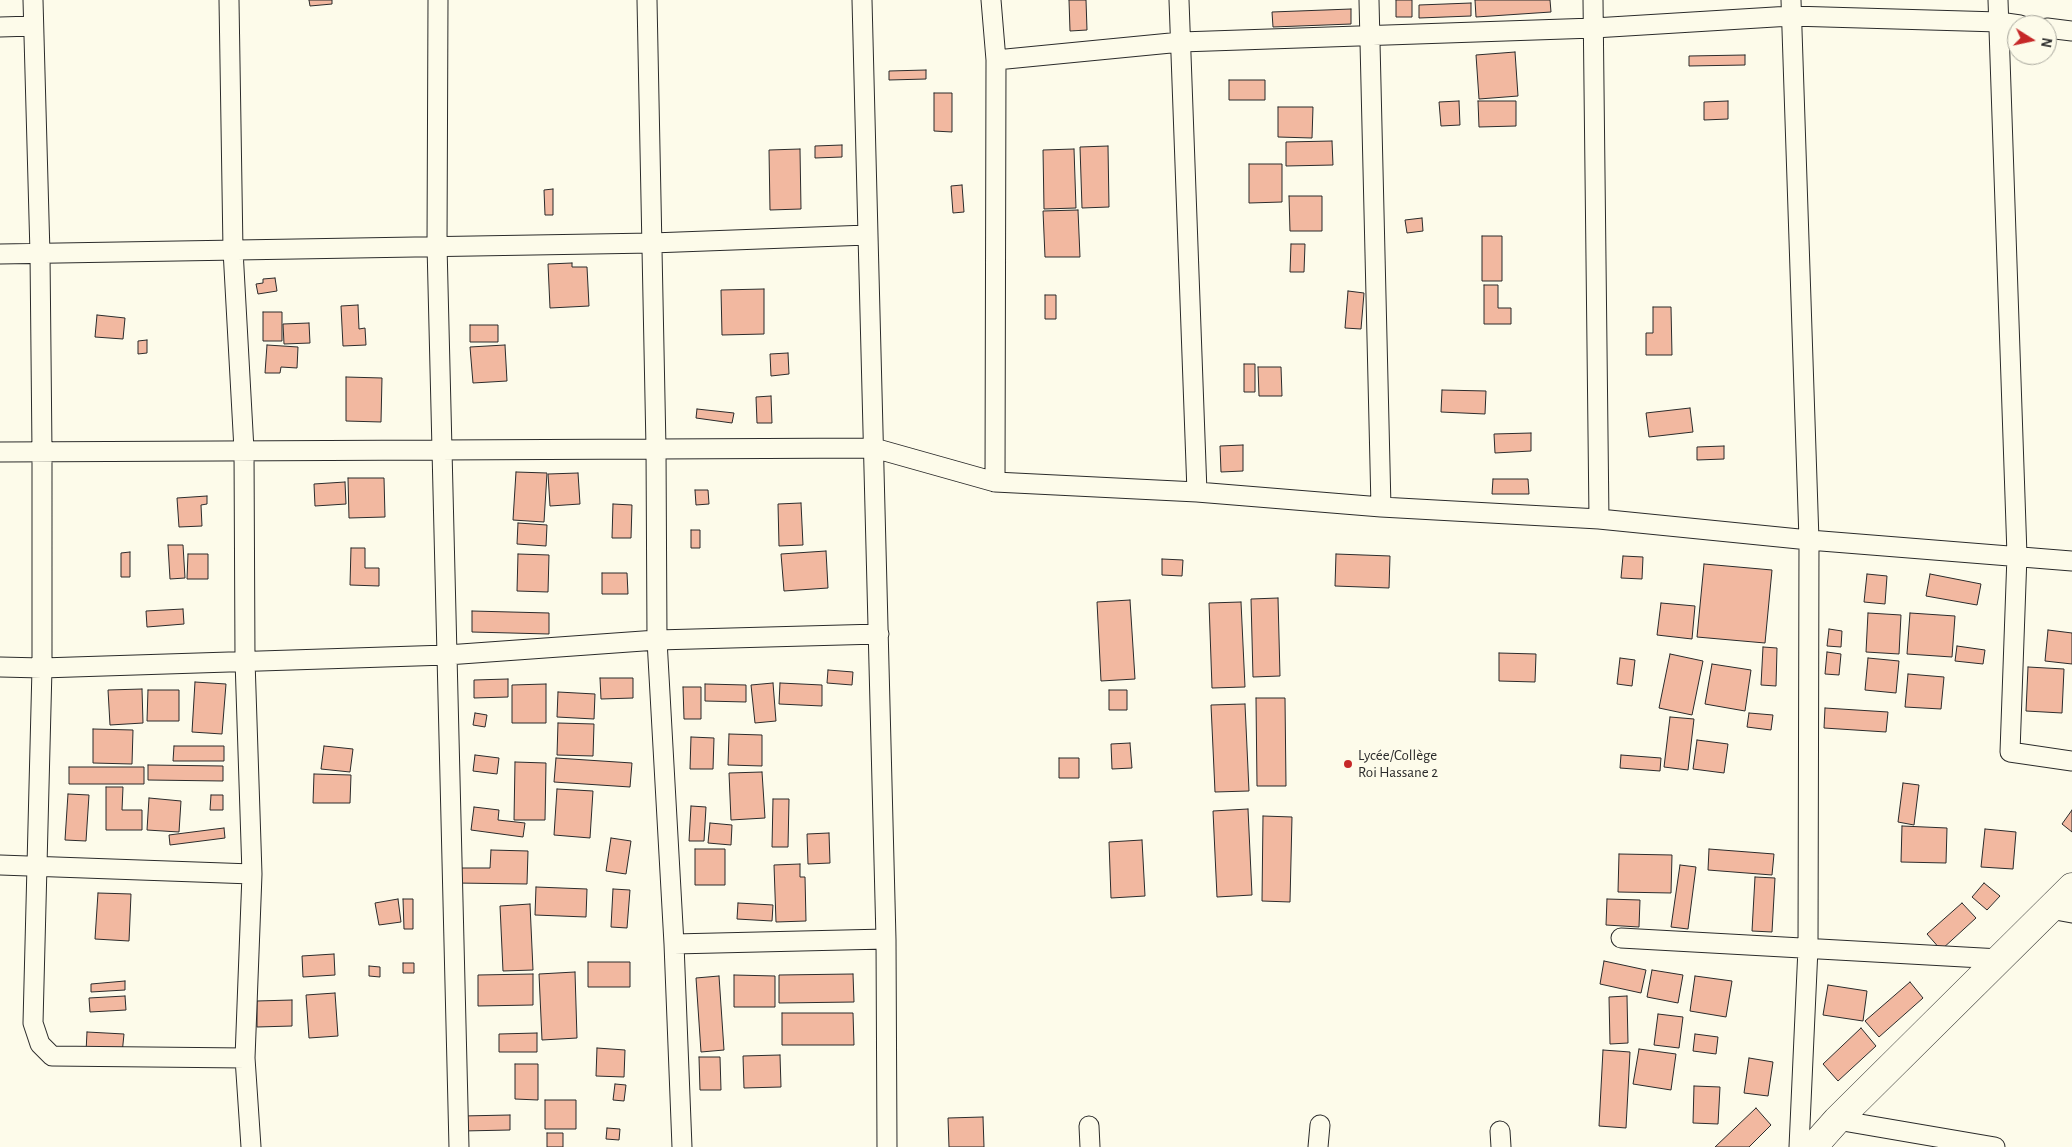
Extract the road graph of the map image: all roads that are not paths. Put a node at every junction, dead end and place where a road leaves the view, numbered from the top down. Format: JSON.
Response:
{"nodes":[{"id":1,"x":33,"y":0,"type":"edge"},
{"id":2,"x":229,"y":0,"type":"edge"},
{"id":3,"x":438,"y":0,"type":"edge"},
{"id":4,"x":647,"y":0,"type":"edge"},
{"id":5,"x":862,"y":0,"type":"edge"},
{"id":6,"x":991,"y":0,"type":"edge"},
{"id":7,"x":1179,"y":0,"type":"edge"},
{"id":8,"x":1369,"y":0,"type":"edge"},
{"id":9,"x":1593,"y":0,"type":"edge"},
{"id":10,"x":1998,"y":0,"type":"edge"},
{"id":11,"x":1791,"y":8,"type":"edge"},
{"id":12,"x":1998,"y":22,"type":"junction"},
{"id":13,"x":2007,"y":23,"type":"edge"},
{"id":14,"x":33,"y":26,"type":"junction"},
{"id":15,"x":0,"y":27,"type":"edge"},
{"id":16,"x":1594,"y":28,"type":"junction"},
{"id":17,"x":2057,"y":30,"type":"edge"},
{"id":18,"x":2072,"y":32,"type":"edge"},
{"id":19,"x":1370,"y":36,"type":"junction"},
{"id":20,"x":1181,"y":42,"type":"junction"},
{"id":21,"x":996,"y":60,"type":"junction"},
{"id":22,"x":868,"y":235,"type":"junction"},
{"id":23,"x":652,"y":242,"type":"junction"},
{"id":24,"x":437,"y":245,"type":"junction"},
{"id":25,"x":233,"y":250,"type":"junction"},
{"id":26,"x":0,"y":254,"type":"edge"},
{"id":27,"x":40,"y":254,"type":"junction"},
{"id":28,"x":656,"y":448,"type":"junction"},
{"id":29,"x":874,"y":448,"type":"junction"},
{"id":30,"x":244,"y":450,"type":"junction"},
{"id":31,"x":442,"y":450,"type":"junction"},
{"id":32,"x":0,"y":452,"type":"edge"},
{"id":33,"x":42,"y":452,"type":"junction"},
{"id":34,"x":995,"y":482,"type":"junction"},
{"id":35,"x":1197,"y":492,"type":"junction"},
{"id":36,"x":1381,"y":506,"type":"junction"},
{"id":37,"x":1599,"y":519,"type":"junction"},
{"id":38,"x":1809,"y":540,"type":"junction"},
{"id":39,"x":2017,"y":555,"type":"junction"},
{"id":40,"x":2072,"y":561,"type":"edge"},
{"id":41,"x":879,"y":634,"type":"junction"},
{"id":42,"x":657,"y":640,"type":"junction"},
{"id":43,"x":447,"y":655,"type":"junction"},
{"id":44,"x":245,"y":660,"type":"junction"},
{"id":45,"x":0,"y":667,"type":"edge"},
{"id":46,"x":42,"y":668,"type":"junction"},
{"id":47,"x":2072,"y":761,"type":"edge"},
{"id":48,"x":0,"y":865,"type":"edge"},
{"id":49,"x":38,"y":866,"type":"junction"},
{"id":50,"x":252,"y":874,"type":"junction"},
{"id":51,"x":2072,"y":887,"type":"edge"},
{"id":52,"x":2061,"y":911,"type":"edge"},
{"id":53,"x":1621,"y":938,"type":"dead end"},
{"id":54,"x":886,"y":939,"type":"junction"},
{"id":55,"x":674,"y":944,"type":"junction"},
{"id":56,"x":1808,"y":948,"type":"junction"},
{"id":57,"x":2000,"y":959,"type":"junction"},
{"id":58,"x":245,"y":1058,"type":"junction"},
{"id":59,"x":1837,"y":1120,"type":"junction"},
{"id":60,"x":1320,"y":1125,"type":"dead end"},
{"id":61,"x":1089,"y":1126,"type":"dead end"},
{"id":62,"x":251,"y":1147,"type":"edge"},
{"id":63,"x":459,"y":1147,"type":"edge"},
{"id":64,"x":682,"y":1147,"type":"edge"},
{"id":65,"x":887,"y":1147,"type":"edge"},
{"id":66,"x":1090,"y":1147,"type":"edge"},
{"id":67,"x":1318,"y":1147,"type":"edge"},
{"id":68,"x":1799,"y":1147,"type":"edge"},
{"id":69,"x":1813,"y":1147,"type":"edge"},
{"id":70,"x":1995,"y":1147,"type":"edge"}],
"edges":[{"from":1,"to":14,"type":"street"},
{"from":2,"to":25,"type":"street"},
{"from":3,"to":24,"type":"street"},
{"from":4,"to":23,"type":"street"},
{"from":5,"to":22,"type":"street"},
{"from":6,"to":21,"type":"street"},
{"from":7,"to":20,"type":"street"},
{"from":8,"to":19,"type":"street"},
{"from":9,"to":16,"type":"street"},
{"from":10,"to":12,"type":"street"},
{"from":11,"to":12,"type":"street"},
{"from":11,"to":16,"type":"street"},
{"from":11,"to":38,"type":"street"},
{"from":12,"to":13,"type":"street"},
{"from":12,"to":39,"type":"street"},
{"from":14,"to":15,"type":"street"},
{"from":14,"to":27,"type":"street"},
{"from":16,"to":19,"type":"street"},
{"from":16,"to":37,"type":"street"},
{"from":17,"to":18,"type":"street"},
{"from":19,"to":20,"type":"street"},
{"from":19,"to":36,"type":"street"},
{"from":20,"to":21,"type":"street"},
{"from":20,"to":35,"type":"street"},
{"from":21,"to":34,"type":"street"},
{"from":22,"to":23,"type":"street"},
{"from":22,"to":29,"type":"street"},
{"from":23,"to":24,"type":"street"},
{"from":23,"to":28,"type":"street"},
{"from":24,"to":25,"type":"street"},
{"from":24,"to":31,"type":"street"},
{"from":25,"to":27,"type":"street"},
{"from":25,"to":30,"type":"street"},
{"from":26,"to":27,"type":"street"},
{"from":27,"to":33,"type":"street"},
{"from":28,"to":29,"type":"street"},
{"from":28,"to":31,"type":"street"},
{"from":28,"to":42,"type":"street"},
{"from":29,"to":34,"type":"street"},
{"from":29,"to":41,"type":"street"},
{"from":30,"to":31,"type":"street"},
{"from":30,"to":33,"type":"street"},
{"from":30,"to":44,"type":"street"},
{"from":31,"to":43,"type":"street"},
{"from":32,"to":33,"type":"street"},
{"from":33,"to":46,"type":"street"},
{"from":34,"to":35,"type":"street"},
{"from":35,"to":36,"type":"street"},
{"from":36,"to":37,"type":"street"},
{"from":37,"to":38,"type":"street"},
{"from":38,"to":39,"type":"street"},
{"from":38,"to":56,"type":"street"},
{"from":39,"to":40,"type":"street"},
{"from":39,"to":47,"type":"street"},
{"from":41,"to":42,"type":"street"},
{"from":41,"to":54,"type":"street"},
{"from":42,"to":43,"type":"street"},
{"from":42,"to":55,"type":"street"},
{"from":43,"to":44,"type":"street"},
{"from":43,"to":63,"type":"street"},
{"from":44,"to":46,"type":"street"},
{"from":44,"to":50,"type":"street"},
{"from":45,"to":46,"type":"street"},
{"from":46,"to":49,"type":"street"},
{"from":48,"to":49,"type":"street"},
{"from":49,"to":50,"type":"street"},
{"from":49,"to":58,"type":"street"},
{"from":50,"to":58,"type":"street"},
{"from":51,"to":52,"type":"main road"},
{"from":52,"to":57,"type":"main road"},
{"from":53,"to":56,"type":"street"},
{"from":54,"to":55,"type":"street"},
{"from":54,"to":65,"type":"street"},
{"from":55,"to":64,"type":"street"},
{"from":56,"to":57,"type":"street"},
{"from":56,"to":68,"type":"street"},
{"from":57,"to":59,"type":"main road"},
{"from":58,"to":62,"type":"street"},
{"from":59,"to":69,"type":"main road"},
{"from":59,"to":70,"type":"street"},
{"from":60,"to":67,"type":"street"},
{"from":61,"to":66,"type":"street"}]}
